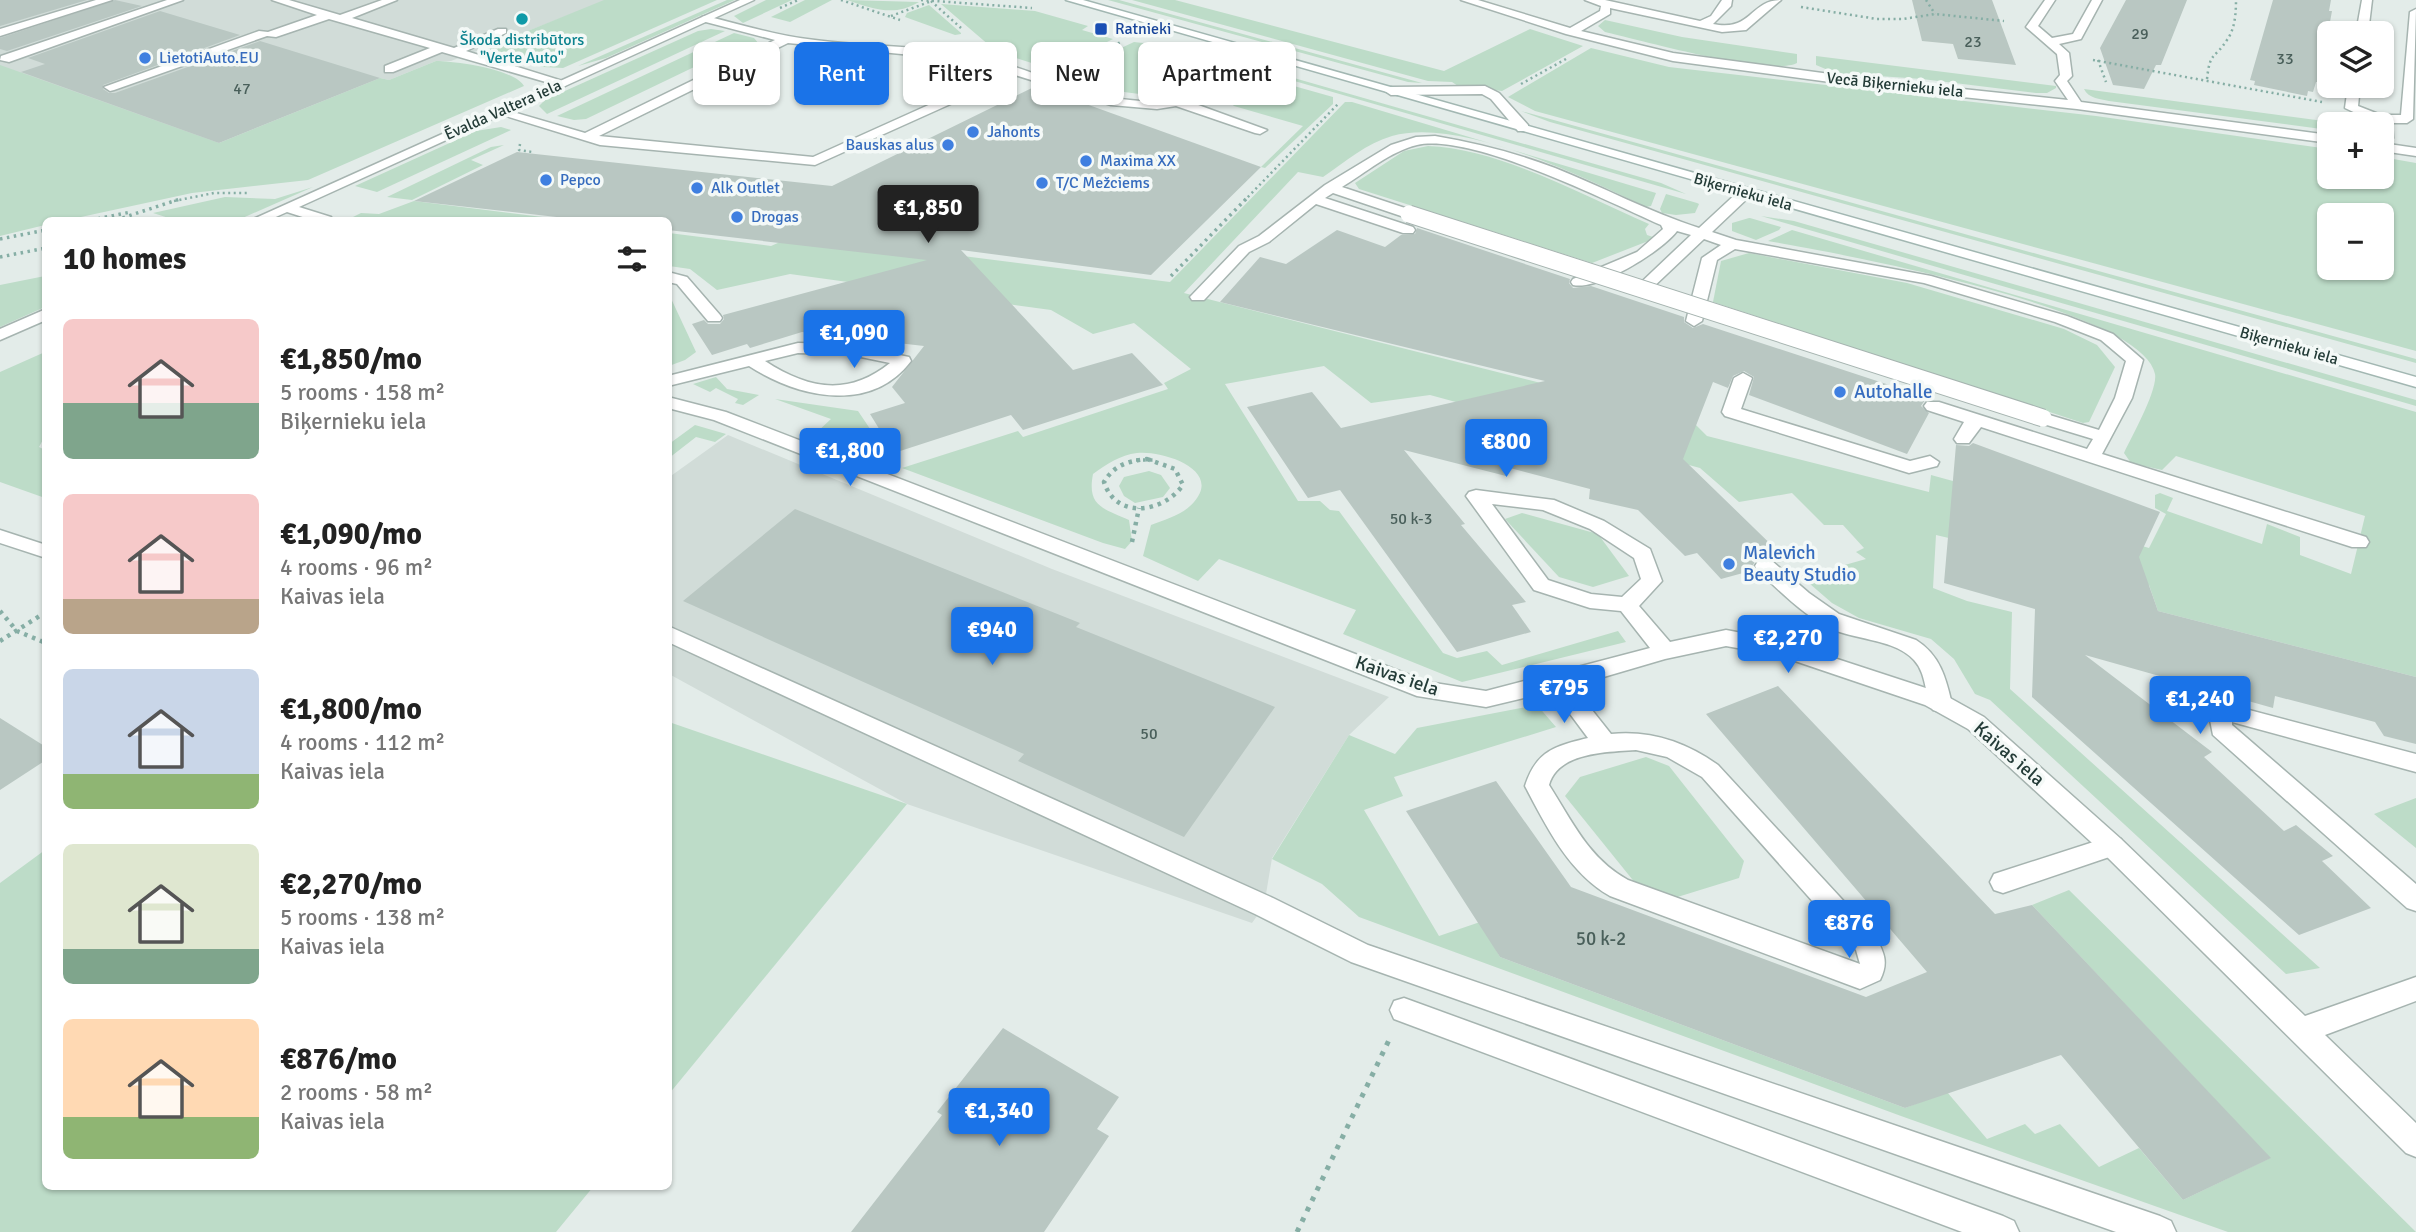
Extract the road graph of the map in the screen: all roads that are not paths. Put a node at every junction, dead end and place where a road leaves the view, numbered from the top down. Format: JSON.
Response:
{"nodes":[{"id":1,"x":107,"y":0,"type":"edge"},
{"id":2,"x":178,"y":0,"type":"edge"},
{"id":3,"x":277,"y":0,"type":"edge"},
{"id":4,"x":392,"y":0,"type":"edge"},
{"id":5,"x":749,"y":0,"type":"edge"},
{"id":6,"x":1071,"y":0,"type":"edge"},
{"id":7,"x":1466,"y":0,"type":"edge"},
{"id":8,"x":1590,"y":0,"type":"edge"},
{"id":9,"x":1727,"y":0,"type":"edge"},
{"id":10,"x":2050,"y":0,"type":"edge"},
{"id":11,"x":2096,"y":0,"type":"edge"},
{"id":12,"x":2367,"y":0,"type":"edge"},
{"id":13,"x":1773,"y":3,"type":"edge"},
{"id":14,"x":1607,"y":6,"type":"junction"},
{"id":15,"x":2416,"y":12,"type":"edge"},
{"id":16,"x":328,"y":15,"type":"junction"},
{"id":17,"x":342,"y":18,"type":"junction"},
{"id":18,"x":706,"y":19,"type":"junction"},
{"id":19,"x":2364,"y":21,"type":"edge"},
{"id":20,"x":1703,"y":24,"type":"junction"},
{"id":21,"x":502,"y":31,"type":"dead end"},
{"id":22,"x":1570,"y":32,"type":"junction"},
{"id":23,"x":0,"y":33,"type":"edge"},
{"id":24,"x":786,"y":39,"type":"junction"},
{"id":25,"x":1216,"y":42,"type":"edge"},
{"id":26,"x":2051,"y":42,"type":"junction"},
{"id":27,"x":441,"y":48,"type":"junction"},
{"id":28,"x":903,"y":51,"type":"edge"},
{"id":29,"x":454,"y":52,"type":"junction"},
{"id":30,"x":5,"y":59,"type":"dead end"},
{"id":31,"x":1296,"y":65,"type":"edge"},
{"id":32,"x":388,"y":69,"type":"dead end"},
{"id":33,"x":1017,"y":70,"type":"edge"},
{"id":34,"x":563,"y":83,"type":"junction"},
{"id":35,"x":110,"y":87,"type":"dead end"},
{"id":36,"x":1391,"y":92,"type":"junction"},
{"id":37,"x":2075,"y":101,"type":"junction"},
{"id":38,"x":1138,"y":104,"type":"edge"},
{"id":39,"x":940,"y":105,"type":"edge"},
{"id":40,"x":1186,"y":105,"type":"edge"},
{"id":41,"x":499,"y":112,"type":"junction"},
{"id":42,"x":2394,"y":127,"type":"edge"},
{"id":43,"x":1523,"y":128,"type":"junction"},
{"id":44,"x":1260,"y":130,"type":"dead end"},
{"id":45,"x":2317,"y":137,"type":"edge"},
{"id":46,"x":585,"y":138,"type":"junction"},
{"id":47,"x":2394,"y":140,"type":"edge"},
{"id":48,"x":2416,"y":152,"type":"edge"},
{"id":49,"x":1330,"y":188,"type":"junction"},
{"id":50,"x":1745,"y":192,"type":"junction"},
{"id":51,"x":1314,"y":198,"type":"junction"},
{"id":52,"x":287,"y":208,"type":"junction"},
{"id":53,"x":265,"y":217,"type":"edge"},
{"id":54,"x":316,"y":217,"type":"edge"},
{"id":55,"x":1408,"y":222,"type":"junction"},
{"id":56,"x":1666,"y":222,"type":"junction"},
{"id":57,"x":1701,"y":234,"type":"junction"},
{"id":58,"x":1733,"y":244,"type":"junction"},
{"id":59,"x":672,"y":278,"type":"edge"},
{"id":60,"x":1579,"y":282,"type":"dead end"},
{"id":61,"x":1642,"y":289,"type":"junction"},
{"id":62,"x":1198,"y":297,"type":"dead end"},
{"id":63,"x":42,"y":316,"type":"edge"},
{"id":64,"x":714,"y":318,"type":"dead end"},
{"id":65,"x":1694,"y":321,"type":"dead end"},
{"id":66,"x":0,"y":335,"type":"edge"},
{"id":67,"x":753,"y":361,"type":"junction"},
{"id":68,"x":1743,"y":378,"type":"dead end"},
{"id":69,"x":672,"y":380,"type":"edge"},
{"id":70,"x":2416,"y":382,"type":"edge"},
{"id":71,"x":672,"y":403,"type":"edge"},
{"id":72,"x":1933,"y":406,"type":"dead end"},
{"id":73,"x":1974,"y":419,"type":"junction"},
{"id":74,"x":2104,"y":437,"type":"junction"},
{"id":75,"x":1963,"y":439,"type":"dead end"},
{"id":76,"x":2091,"y":456,"type":"junction"},
{"id":77,"x":1930,"y":462,"type":"dead end"},
{"id":78,"x":0,"y":536,"type":"edge"},
{"id":79,"x":2359,"y":542,"type":"dead end"},
{"id":80,"x":42,"y":551,"type":"edge"},
{"id":81,"x":1765,"y":566,"type":"dead end"},
{"id":82,"x":1627,"y":605,"type":"junction"},
{"id":83,"x":672,"y":635,"type":"edge"},
{"id":84,"x":1665,"y":651,"type":"junction"},
{"id":85,"x":1558,"y":682,"type":"junction"},
{"id":86,"x":1941,"y":704,"type":"junction"},
{"id":87,"x":1605,"y":743,"type":"junction"},
{"id":88,"x":2416,"y":763,"type":"edge"},
{"id":89,"x":2112,"y":846,"type":"junction"},
{"id":90,"x":2003,"y":882,"type":"dead end"},
{"id":91,"x":2416,"y":900,"type":"edge"},
{"id":92,"x":2416,"y":989,"type":"edge"},
{"id":93,"x":1404,"y":1010,"type":"road end"},
{"id":94,"x":2300,"y":1031,"type":"junction"},
{"id":95,"x":2416,"y":1143,"type":"edge"},
{"id":96,"x":1963,"y":1225,"type":"edge"},
{"id":97,"x":2003,"y":1232,"type":"edge"},
{"id":98,"x":2160,"y":1232,"type":"edge"}],
"edges":[{"from":1,"to":23,"type":"street"},
{"from":2,"to":30,"type":"street"},
{"from":3,"to":16,"type":"street"},
{"from":4,"to":17,"type":"street"},
{"from":5,"to":18,"type":"street","name":"Ēvalda Valtera iela"},
{"from":6,"to":25,"type":"street","name":"Biķernieku iela"},
{"from":7,"to":22,"type":"street","name":"Vecā Biķernieku iela"},
{"from":8,"to":14,"type":"street"},
{"from":9,"to":20,"type":"street"},
{"from":10,"to":26,"type":"street"},
{"from":11,"to":26,"type":"street"},
{"from":12,"to":19,"type":"street"},
{"from":13,"to":20,"type":"street"},
{"from":14,"to":20,"type":"street"},
{"from":14,"to":22,"type":"street"},
{"from":15,"to":42,"type":"street"},
{"from":16,"to":17,"type":"street"},
{"from":16,"to":35,"type":"street"},
{"from":17,"to":27,"type":"street"},
{"from":18,"to":24,"type":"street"},
{"from":18,"to":34,"type":"street","name":"Ēvalda Valtera iela"},
{"from":21,"to":29,"type":"street"},
{"from":22,"to":37,"type":"street","name":"Vecā Biķernieku iela"},
{"from":24,"to":28,"type":"street"},
{"from":24,"to":46,"type":"street"},
{"from":26,"to":37,"type":"street"},
{"from":27,"to":29,"type":"street"},
{"from":27,"to":32,"type":"street"},
{"from":29,"to":34,"type":"street"},
{"from":31,"to":36,"type":"street","name":"Biķernieku iela"},
{"from":33,"to":38,"type":"street"},
{"from":34,"to":41,"type":"street","name":"Ēvalda Valtera iela"},
{"from":36,"to":43,"type":"street","name":"Biķernieku iela"},
{"from":36,"to":43,"type":"street"},
{"from":37,"to":45,"type":"street","name":"Vecā Biķernieku iela"},
{"from":39,"to":46,"type":"street"},
{"from":40,"to":44,"type":"street"},
{"from":41,"to":46,"type":"street"},
{"from":41,"to":52,"type":"street","name":"Ēvalda Valtera iela"},
{"from":43,"to":50,"type":"street","name":"Biķernieku iela"},
{"from":47,"to":48,"type":"street"},
{"from":49,"to":51,"type":"street"},
{"from":49,"to":55,"type":"street"},
{"from":49,"to":56,"type":"street"},
{"from":50,"to":57,"type":"street"},
{"from":50,"to":70,"type":"street","name":"Biķernieku iela"},
{"from":51,"to":55,"type":"street"},
{"from":51,"to":62,"type":"street"},
{"from":52,"to":53,"type":"street","name":"Ēvalda Valtera iela"},
{"from":52,"to":54,"type":"street"},
{"from":55,"to":61,"type":"street","bridge":true},
{"from":56,"to":57,"type":"street"},
{"from":56,"to":60,"type":"street"},
{"from":57,"to":58,"type":"street"},
{"from":57,"to":61,"type":"street"},
{"from":58,"to":65,"type":"street"},
{"from":58,"to":74,"type":"street"},
{"from":59,"to":64,"type":"street"},
{"from":61,"to":74,"type":"street","bridge":true},
{"from":63,"to":66,"type":"street"},
{"from":67,"to":67,"type":"street"},
{"from":67,"to":69,"type":"street"},
{"from":68,"to":77,"type":"street"},
{"from":71,"to":85,"type":"street","name":"Kaivas iela"},
{"from":72,"to":73,"type":"street"},
{"from":73,"to":75,"type":"street"},
{"from":73,"to":76,"type":"street"},
{"from":74,"to":76,"type":"street"},
{"from":76,"to":79,"type":"street"},
{"from":78,"to":80,"type":"street"},
{"from":81,"to":86,"type":"street"},
{"from":82,"to":82,"type":"street"},
{"from":82,"to":84,"type":"street"},
{"from":83,"to":98,"type":"street"},
{"from":84,"to":85,"type":"street","name":"Kaivas iela"},
{"from":84,"to":86,"type":"street","name":"Kaivas iela"},
{"from":85,"to":87,"type":"street"},
{"from":86,"to":89,"type":"street","name":"Kaivas iela"},
{"from":87,"to":87,"type":"street"},
{"from":88,"to":91,"type":"street"},
{"from":89,"to":90,"type":"street"},
{"from":89,"to":94,"type":"street","name":"Kaivas iela"},
{"from":92,"to":94,"type":"street"},
{"from":93,"to":96,"type":"street"},
{"from":94,"to":95,"type":"street","name":"Kaivas iela"},
{"from":96,"to":97,"type":"street"}]}
